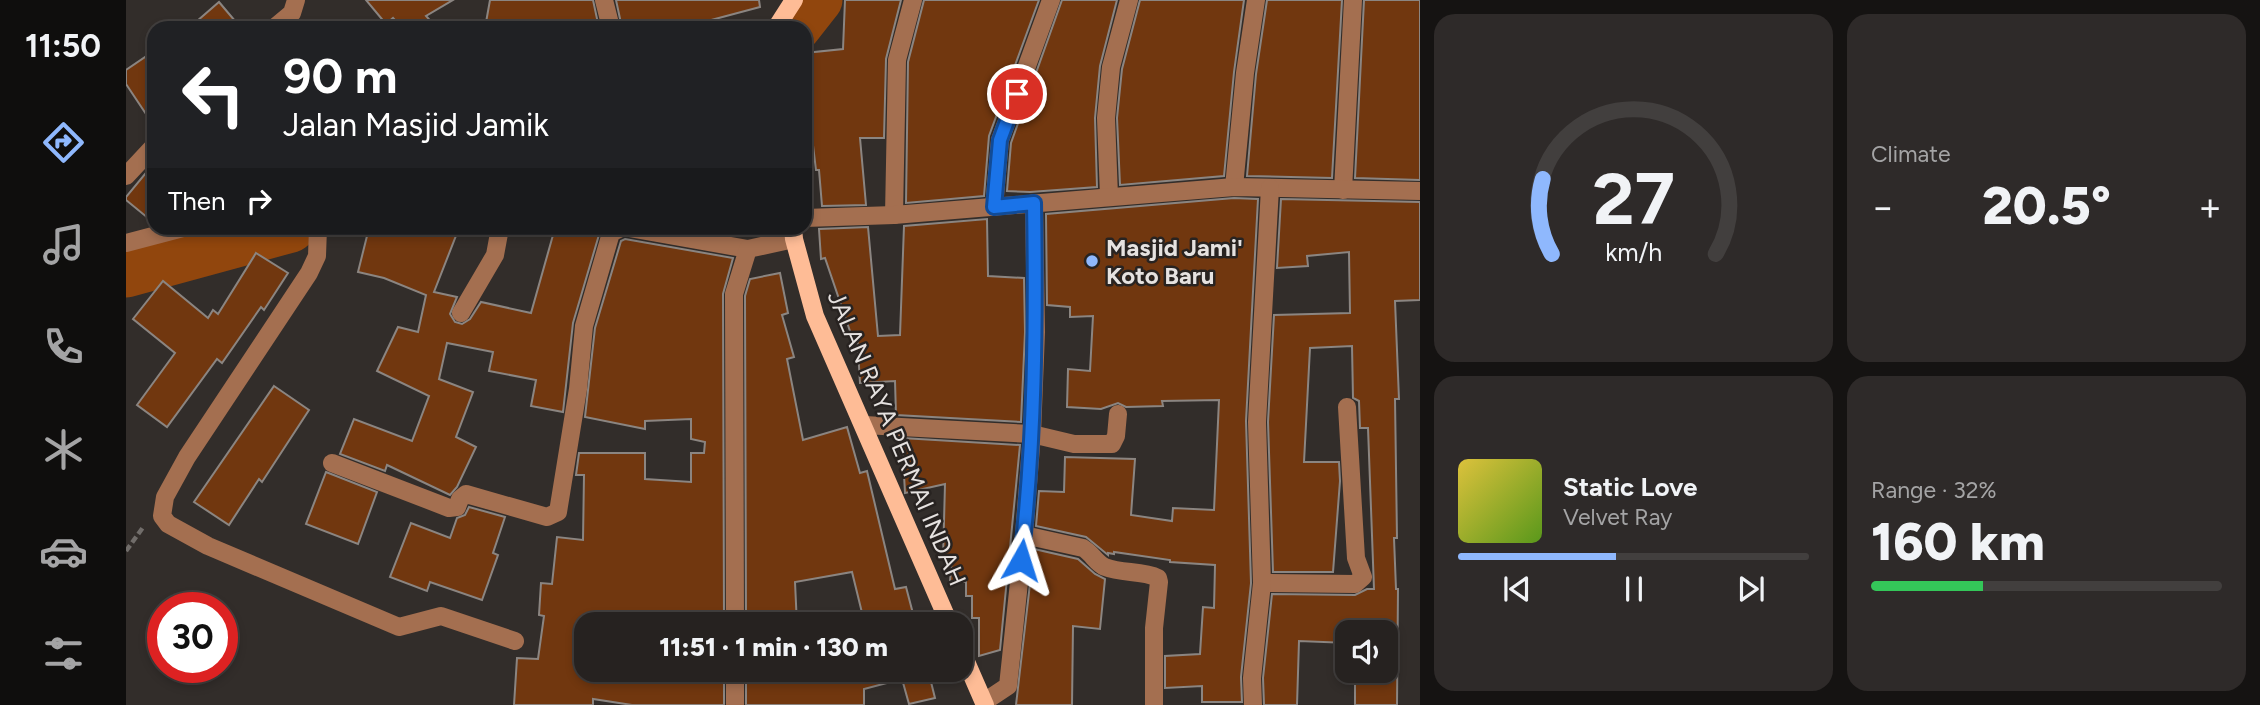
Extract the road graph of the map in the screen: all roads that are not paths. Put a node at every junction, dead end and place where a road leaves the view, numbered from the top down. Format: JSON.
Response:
{"nodes":[{"id":1,"x":296,"y":0,"type":"edge"},
{"id":2,"x":604,"y":0,"type":"edge"},
{"id":3,"x":794,"y":0,"type":"edge"},
{"id":4,"x":913,"y":0,"type":"edge"},
{"id":5,"x":1051,"y":0,"type":"edge"},
{"id":6,"x":1129,"y":0,"type":"edge"},
{"id":7,"x":1255,"y":0,"type":"edge"},
{"id":8,"x":1353,"y":0,"type":"edge"},
{"id":9,"x":282,"y":21,"type":"edge"},
{"id":10,"x":609,"y":21,"type":"edge"},
{"id":11,"x":780,"y":21,"type":"edge"},
{"id":12,"x":147,"y":154,"type":"edge"},
{"id":13,"x":126,"y":176,"type":"edge"},
{"id":14,"x":1234,"y":187,"type":"junction"},
{"id":15,"x":1270,"y":188,"type":"junction"},
{"id":16,"x":1343,"y":190,"type":"junction"},
{"id":17,"x":1420,"y":191,"type":"edge"},
{"id":18,"x":1109,"y":196,"type":"junction"},
{"id":19,"x":1034,"y":203,"type":"junction"},
{"id":20,"x":994,"y":207,"type":"junction"},
{"id":21,"x":894,"y":215,"type":"junction"},
{"id":22,"x":812,"y":218,"type":"edge"},
{"id":23,"x":156,"y":235,"type":"edge"},
{"id":24,"x":318,"y":235,"type":"edge"},
{"id":25,"x":499,"y":235,"type":"edge"},
{"id":26,"x":610,"y":235,"type":"edge"},
{"id":27,"x":669,"y":235,"type":"edge"},
{"id":28,"x":787,"y":235,"type":"edge"},
{"id":29,"x":794,"y":235,"type":"edge"},
{"id":30,"x":126,"y":243,"type":"edge"},
{"id":31,"x":748,"y":249,"type":"junction"},
{"id":32,"x":461,"y":313,"type":"dead end"},
{"id":33,"x":1347,"y":407,"type":"dead end"},
{"id":34,"x":1118,"y":414,"type":"dead end"},
{"id":35,"x":864,"y":425,"type":"junction"},
{"id":36,"x":1032,"y":434,"type":"junction"},
{"id":37,"x":331,"y":463,"type":"dead end"},
{"id":38,"x":1024,"y":535,"type":"junction"},
{"id":39,"x":1262,"y":583,"type":"junction"},
{"id":40,"x":735,"y":612,"type":"edge"},
{"id":41,"x":944,"y":612,"type":"edge"},
{"id":42,"x":515,"y":641,"type":"dead end"},
{"id":43,"x":973,"y":678,"type":"edge"},
{"id":44,"x":735,"y":682,"type":"edge"},
{"id":45,"x":984,"y":704,"type":"edge"},
{"id":46,"x":735,"y":705,"type":"edge"},
{"id":47,"x":1154,"y":705,"type":"edge"},
{"id":48,"x":1253,"y":705,"type":"edge"}],
"edges":[{"from":1,"to":9,"type":"street"},
{"from":2,"to":10,"type":"street"},
{"from":3,"to":11,"type":"main road"},
{"from":4,"to":21,"type":"street"},
{"from":5,"to":20,"type":"street"},
{"from":6,"to":18,"type":"street"},
{"from":7,"to":14,"type":"street"},
{"from":8,"to":16,"type":"street"},
{"from":12,"to":13,"type":"street"},
{"from":14,"to":15,"type":"street"},
{"from":14,"to":18,"type":"street"},
{"from":15,"to":16,"type":"street"},
{"from":15,"to":39,"type":"street"},
{"from":16,"to":17,"type":"street"},
{"from":18,"to":19,"type":"street"},
{"from":19,"to":20,"type":"street"},
{"from":19,"to":36,"type":"street"},
{"from":20,"to":21,"type":"street"},
{"from":21,"to":22,"type":"street"},
{"from":23,"to":30,"type":"street"},
{"from":24,"to":42,"type":"street"},
{"from":25,"to":32,"type":"street"},
{"from":26,"to":37,"type":"street"},
{"from":27,"to":31,"type":"street"},
{"from":28,"to":31,"type":"street"},
{"from":29,"to":35,"type":"main road","name":"JALAN RAYA PERMAI INDAH"},
{"from":31,"to":40,"type":"street"},
{"from":33,"to":39,"type":"street"},
{"from":34,"to":36,"type":"street"},
{"from":35,"to":36,"type":"street"},
{"from":35,"to":41,"type":"main road","name":"JALAN RAYA PERMAI INDAH"},
{"from":36,"to":38,"type":"street"},
{"from":38,"to":45,"type":"street"},
{"from":38,"to":47,"type":"street"},
{"from":39,"to":48,"type":"street"},
{"from":43,"to":45,"type":"main road"},
{"from":44,"to":46,"type":"street"}]}
